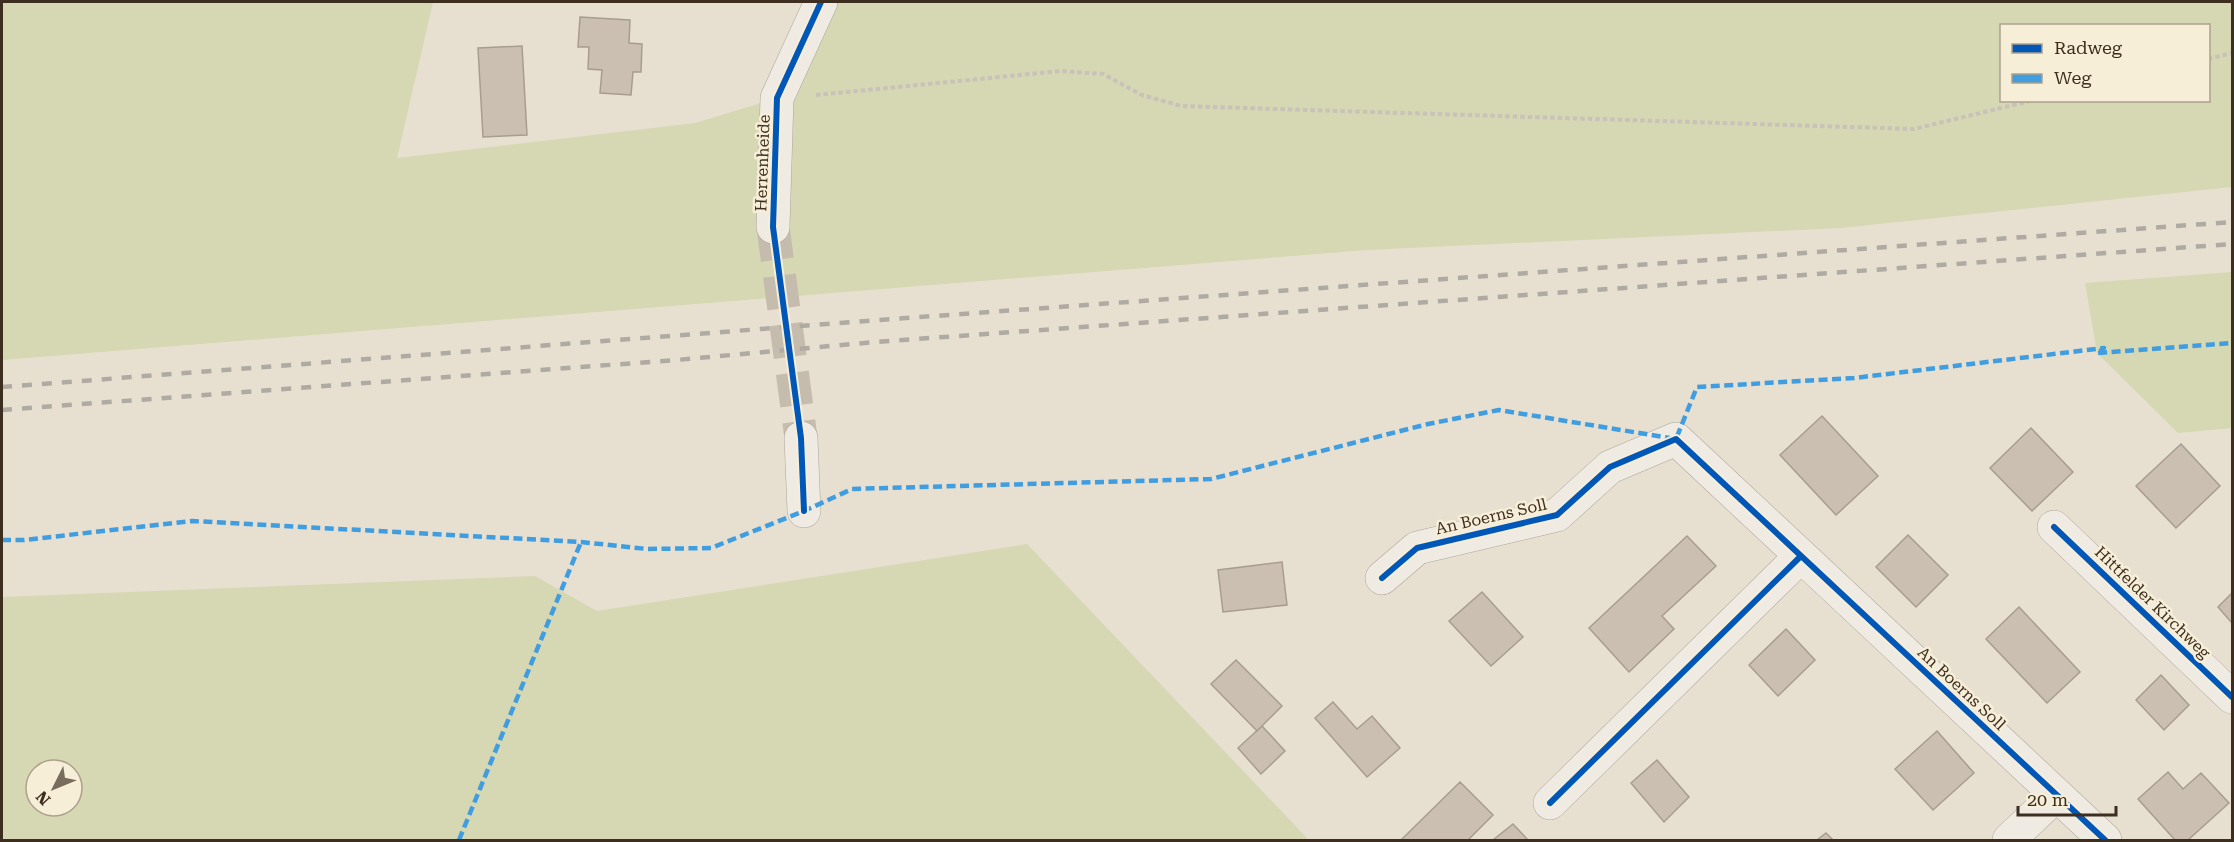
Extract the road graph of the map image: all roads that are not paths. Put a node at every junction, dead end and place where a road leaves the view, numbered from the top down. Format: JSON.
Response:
{"nodes":[{"id":1,"x":821,"y":2,"type":"edge"},
{"id":2,"x":773,"y":227,"type":"tunnel mouth"},
{"id":3,"x":801,"y":438,"type":"tunnel mouth"},
{"id":4,"x":804,"y":511,"type":"dead end"},
{"id":5,"x":2054,"y":527,"type":"dead end"},
{"id":6,"x":1801,"y":556,"type":"junction"},
{"id":7,"x":1382,"y":578,"type":"dead end"},
{"id":8,"x":2232,"y":697,"type":"edge"},
{"id":9,"x":2056,"y":795,"type":"junction"},
{"id":10,"x":1550,"y":803,"type":"dead end"},
{"id":11,"x":2009,"y":840,"type":"edge"},
{"id":12,"x":2105,"y":840,"type":"edge"}],
"edges":[{"from":1,"to":2,"type":"street","name":"Herrenheide"},
{"from":3,"to":4,"type":"street"},
{"from":5,"to":8,"type":"street","name":"Hittfelder Kirchweg"},
{"from":6,"to":7,"type":"street","name":"An Boerns Soll"},
{"from":6,"to":9,"type":"street","name":"An Boerns Soll"},
{"from":6,"to":10,"type":"street"},
{"from":9,"to":11,"type":"street"},
{"from":9,"to":12,"type":"street","name":"An Boerns Soll"}]}
